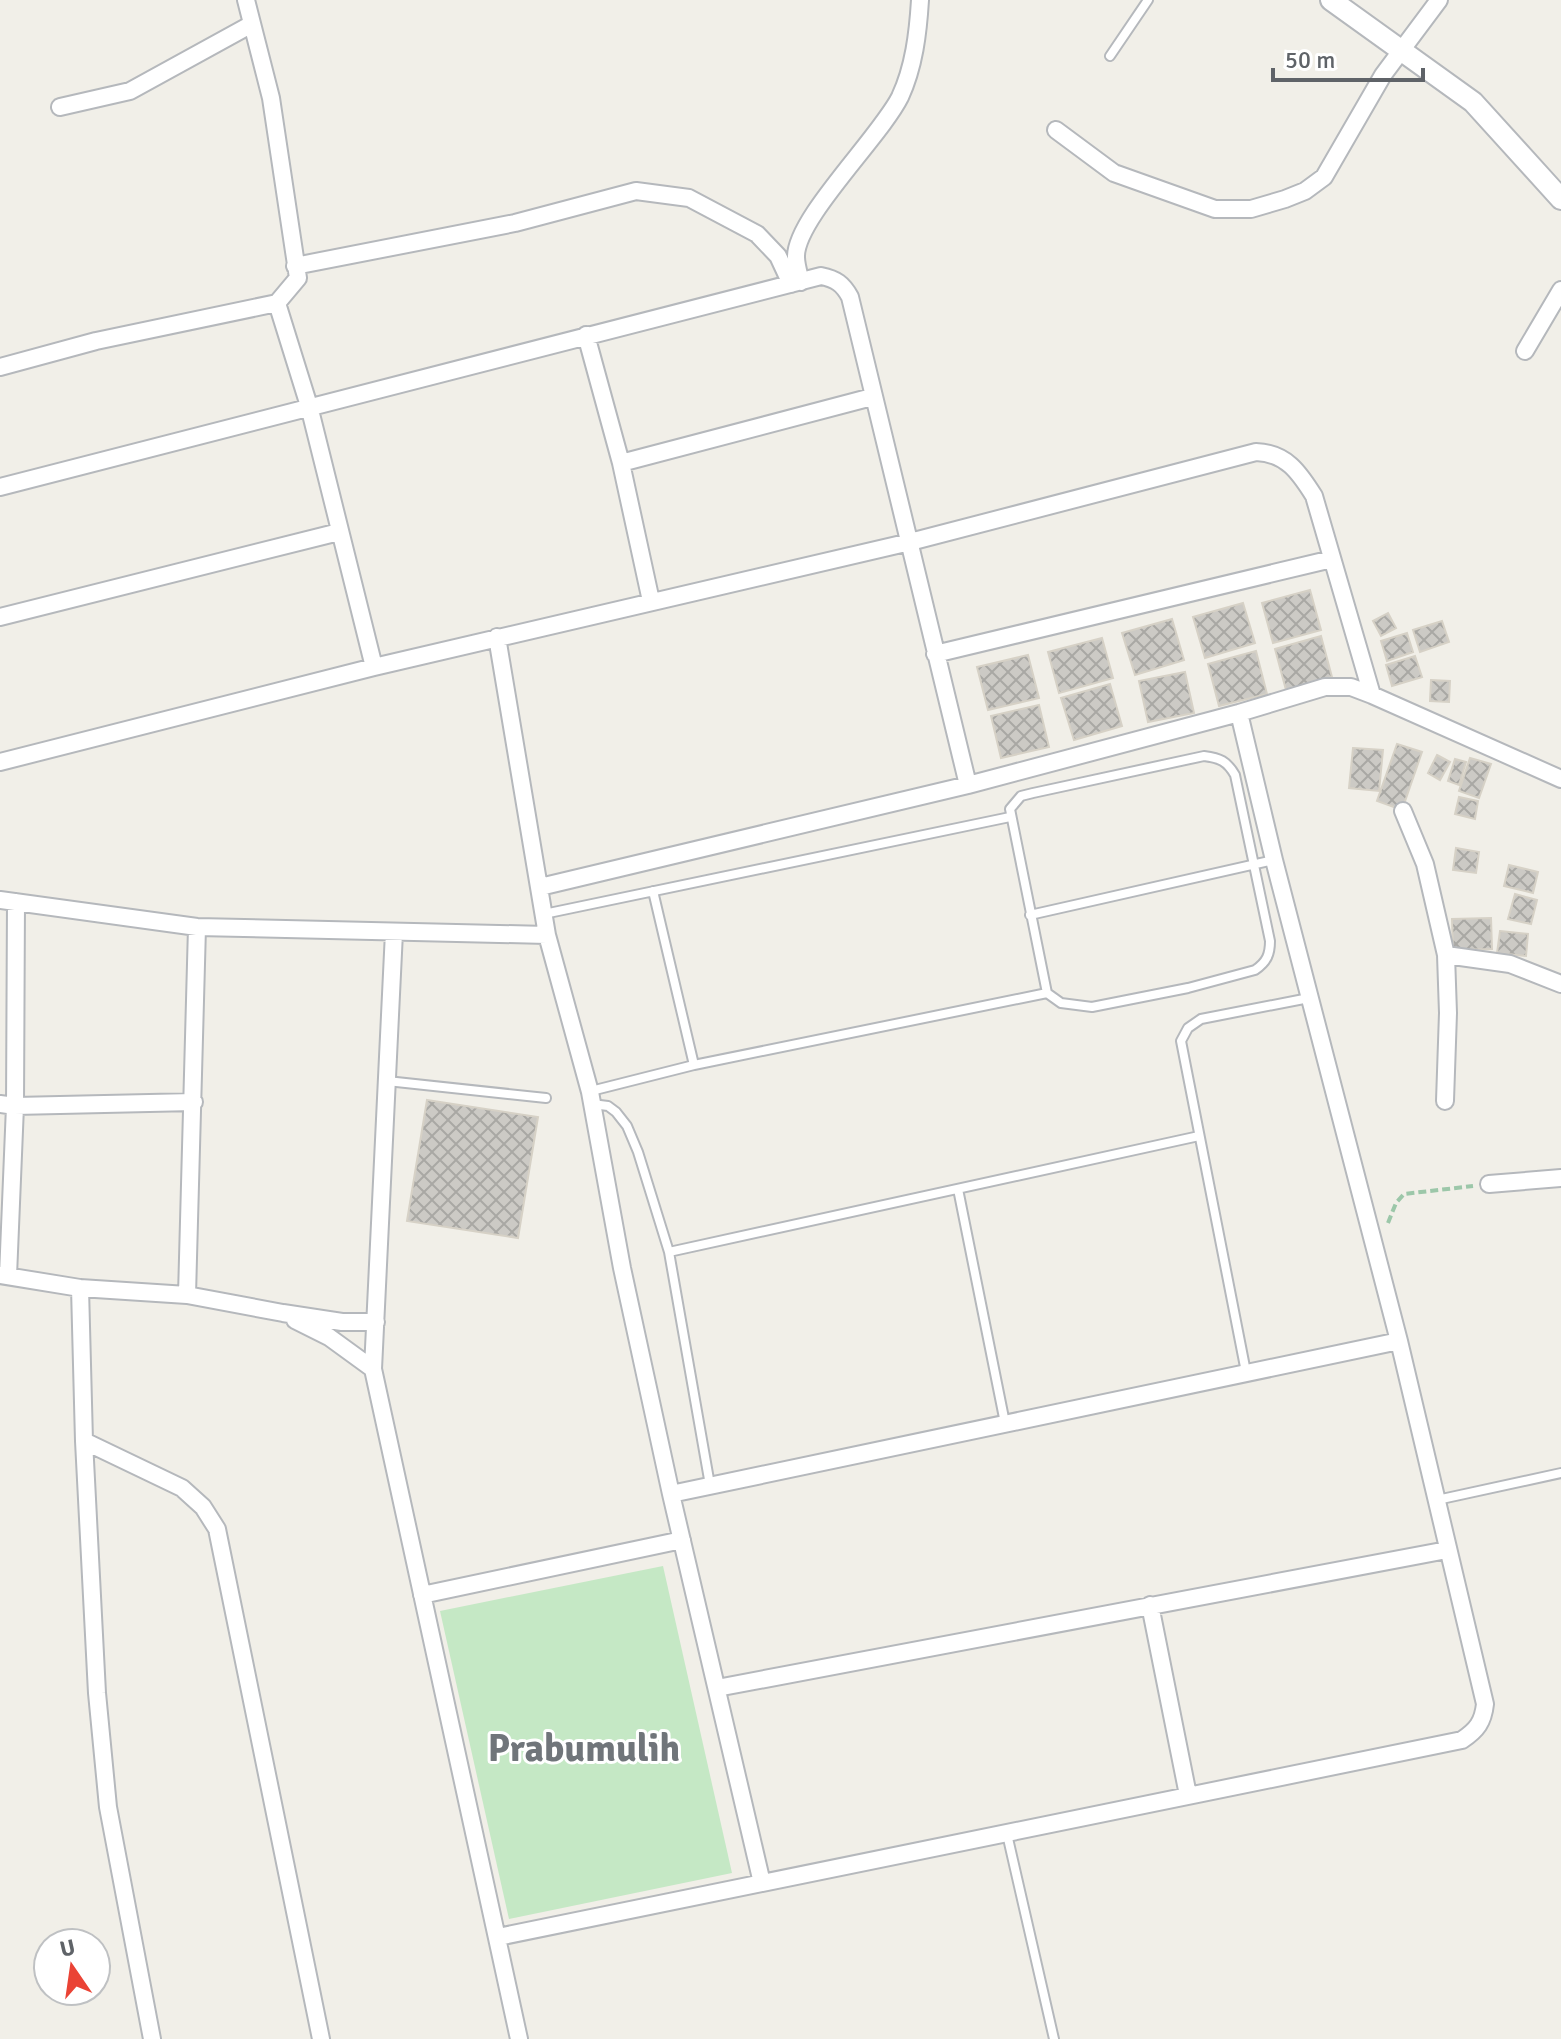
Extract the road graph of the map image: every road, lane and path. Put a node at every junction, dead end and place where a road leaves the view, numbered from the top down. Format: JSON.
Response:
{"nodes":[{"id":1,"x":246,"y":0,"type":"edge"},
{"id":2,"x":920,"y":0,"type":"edge"},
{"id":3,"x":1148,"y":0,"type":"edge"},
{"id":4,"x":1331,"y":0,"type":"edge"},
{"id":5,"x":1439,"y":0,"type":"edge"},
{"id":6,"x":252,"y":24,"type":"junction"},
{"id":7,"x":1400,"y":51,"type":"junction"},
{"id":8,"x":1110,"y":56,"type":"dead end"},
{"id":9,"x":60,"y":107,"type":"dead end"},
{"id":10,"x":1056,"y":130,"type":"dead end"},
{"id":11,"x":1561,"y":199,"type":"edge"},
{"id":12,"x":295,"y":266,"type":"junction"},
{"id":13,"x":796,"y":283,"type":"junction"},
{"id":14,"x":1561,"y":290,"type":"edge"},
{"id":15,"x":277,"y":303,"type":"junction"},
{"id":16,"x":586,"y":335,"type":"junction"},
{"id":17,"x":1525,"y":351,"type":"dead end"},
{"id":18,"x":0,"y":367,"type":"edge"},
{"id":19,"x":872,"y":397,"type":"junction"},
{"id":20,"x":309,"y":406,"type":"junction"},
{"id":21,"x":621,"y":463,"type":"junction"},
{"id":22,"x":0,"y":487,"type":"edge"},
{"id":23,"x":339,"y":532,"type":"junction"},
{"id":24,"x":910,"y":542,"type":"junction"},
{"id":25,"x":1332,"y":559,"type":"junction"},
{"id":26,"x":651,"y":601,"type":"junction"},
{"id":27,"x":0,"y":617,"type":"edge"},
{"id":28,"x":497,"y":637,"type":"junction"},
{"id":29,"x":935,"y":654,"type":"junction"},
{"id":30,"x":374,"y":667,"type":"junction"},
{"id":31,"x":1372,"y":695,"type":"junction"},
{"id":32,"x":1239,"y":713,"type":"junction"},
{"id":33,"x":0,"y":762,"type":"edge"},
{"id":34,"x":1561,"y":779,"type":"edge"},
{"id":35,"x":968,"y":785,"type":"junction"},
{"id":36,"x":1403,"y":811,"type":"dead end"},
{"id":37,"x":1010,"y":817,"type":"junction"},
{"id":38,"x":1274,"y":860,"type":"junction"},
{"id":39,"x":1256,"y":864,"type":"junction"},
{"id":40,"x":540,"y":887,"type":"junction"},
{"id":41,"x":653,"y":891,"type":"junction"},
{"id":42,"x":8,"y":901,"type":"edge"},
{"id":43,"x":544,"y":914,"type":"junction"},
{"id":44,"x":1030,"y":915,"type":"junction"},
{"id":45,"x":197,"y":927,"type":"junction"},
{"id":46,"x":394,"y":932,"type":"junction"},
{"id":47,"x":547,"y":935,"type":"junction"},
{"id":48,"x":1446,"y":955,"type":"junction"},
{"id":49,"x":1561,"y":984,"type":"edge"},
{"id":50,"x":1047,"y":993,"type":"junction"},
{"id":51,"x":1310,"y":998,"type":"junction"},
{"id":52,"x":694,"y":1065,"type":"junction"},
{"id":53,"x":387,"y":1081,"type":"junction"},
{"id":54,"x":546,"y":1098,"type":"dead end"},
{"id":55,"x":591,"y":1098,"type":"junction"},
{"id":56,"x":1445,"y":1101,"type":"dead end"},
{"id":57,"x":194,"y":1102,"type":"junction"},
{"id":58,"x":8,"y":1105,"type":"edge"},
{"id":59,"x":1199,"y":1136,"type":"junction"},
{"id":60,"x":1561,"y":1178,"type":"edge"},
{"id":61,"x":1489,"y":1184,"type":"joint"},
{"id":62,"x":958,"y":1189,"type":"junction"},
{"id":63,"x":1375,"y":1251,"type":"junction"},
{"id":64,"x":669,"y":1252,"type":"junction"},
{"id":65,"x":4,"y":1276,"type":"edge"},
{"id":66,"x":80,"y":1288,"type":"junction"},
{"id":67,"x":187,"y":1295,"type":"junction"},
{"id":68,"x":283,"y":1313,"type":"junction"},
{"id":69,"x":376,"y":1322,"type":"junction"},
{"id":70,"x":1399,"y":1341,"type":"junction"},
{"id":71,"x":373,"y":1369,"type":"junction"},
{"id":72,"x":1246,"y":1372,"type":"junction"},
{"id":73,"x":1005,"y":1423,"type":"junction"},
{"id":74,"x":84,"y":1441,"type":"junction"},
{"id":75,"x":1561,"y":1473,"type":"edge"},
{"id":76,"x":710,"y":1486,"type":"junction"},
{"id":77,"x":671,"y":1494,"type":"junction"},
{"id":78,"x":1436,"y":1500,"type":"junction"},
{"id":79,"x":682,"y":1540,"type":"junction"},
{"id":80,"x":1447,"y":1550,"type":"junction"},
{"id":81,"x":422,"y":1595,"type":"junction"},
{"id":82,"x":1150,"y":1605,"type":"junction"},
{"id":83,"x":717,"y":1688,"type":"junction"},
{"id":84,"x":1188,"y":1795,"type":"junction"},
{"id":85,"x":1006,"y":1833,"type":"junction"},
{"id":86,"x":762,"y":1883,"type":"junction"},
{"id":87,"x":498,"y":1937,"type":"junction"},
{"id":88,"x":152,"y":2039,"type":"edge"},
{"id":89,"x":321,"y":2039,"type":"edge"},
{"id":90,"x":519,"y":2039,"type":"edge"},
{"id":91,"x":1054,"y":2039,"type":"edge"}],
"edges":[{"from":1,"to":6,"type":"street"},
{"from":2,"to":13,"type":"street"},
{"from":3,"to":8,"type":"lane"},
{"from":4,"to":7,"type":"street"},
{"from":5,"to":7,"type":"street"},
{"from":6,"to":9,"type":"street"},
{"from":6,"to":12,"type":"street"},
{"from":7,"to":10,"type":"street"},
{"from":7,"to":11,"type":"street"},
{"from":12,"to":13,"type":"street"},
{"from":12,"to":15,"type":"street"},
{"from":13,"to":16,"type":"street"},
{"from":13,"to":19,"type":"street"},
{"from":14,"to":17,"type":"street"},
{"from":15,"to":18,"type":"street"},
{"from":15,"to":20,"type":"street"},
{"from":16,"to":20,"type":"street"},
{"from":16,"to":21,"type":"street"},
{"from":19,"to":21,"type":"street"},
{"from":19,"to":24,"type":"street"},
{"from":20,"to":22,"type":"street"},
{"from":20,"to":23,"type":"street"},
{"from":21,"to":26,"type":"street"},
{"from":23,"to":27,"type":"street"},
{"from":23,"to":30,"type":"street"},
{"from":24,"to":25,"type":"street"},
{"from":24,"to":26,"type":"street"},
{"from":24,"to":29,"type":"street"},
{"from":25,"to":29,"type":"street"},
{"from":25,"to":31,"type":"street"},
{"from":26,"to":28,"type":"street"},
{"from":28,"to":30,"type":"street"},
{"from":28,"to":40,"type":"street"},
{"from":29,"to":35,"type":"street"},
{"from":30,"to":33,"type":"street"},
{"from":31,"to":32,"type":"street"},
{"from":31,"to":34,"type":"street"},
{"from":32,"to":35,"type":"street"},
{"from":32,"to":38,"type":"street"},
{"from":35,"to":40,"type":"street"},
{"from":36,"to":48,"type":"street"},
{"from":37,"to":39,"type":"lane"},
{"from":37,"to":41,"type":"lane"},
{"from":37,"to":44,"type":"lane"},
{"from":38,"to":39,"type":"lane"},
{"from":38,"to":51,"type":"street"},
{"from":39,"to":44,"type":"lane"},
{"from":39,"to":50,"type":"lane"},
{"from":40,"to":43,"type":"street"},
{"from":41,"to":43,"type":"lane"},
{"from":41,"to":52,"type":"lane"},
{"from":42,"to":45,"type":"street"},
{"from":42,"to":58,"type":"street"},
{"from":43,"to":47,"type":"street"},
{"from":44,"to":50,"type":"lane"},
{"from":45,"to":46,"type":"street"},
{"from":45,"to":57,"type":"street"},
{"from":46,"to":47,"type":"street"},
{"from":46,"to":53,"type":"street"},
{"from":47,"to":55,"type":"street"},
{"from":48,"to":49,"type":"street"},
{"from":48,"to":56,"type":"street"},
{"from":50,"to":52,"type":"lane"},
{"from":51,"to":59,"type":"lane"},
{"from":51,"to":63,"type":"street"},
{"from":52,"to":55,"type":"lane"},
{"from":53,"to":54,"type":"lane"},
{"from":53,"to":69,"type":"street"},
{"from":55,"to":64,"type":"lane"},
{"from":55,"to":77,"type":"street"},
{"from":57,"to":58,"type":"street"},
{"from":57,"to":67,"type":"street"},
{"from":58,"to":65,"type":"street"},
{"from":59,"to":62,"type":"lane"},
{"from":59,"to":72,"type":"lane"},
{"from":60,"to":61,"type":"street"},
{"from":61,"to":63,"type":"path"},
{"from":62,"to":64,"type":"lane"},
{"from":62,"to":73,"type":"lane"},
{"from":63,"to":70,"type":"street"},
{"from":64,"to":76,"type":"lane"},
{"from":65,"to":66,"type":"street"},
{"from":66,"to":67,"type":"street"},
{"from":66,"to":74,"type":"street"},
{"from":67,"to":68,"type":"street"},
{"from":68,"to":69,"type":"street"},
{"from":68,"to":71,"type":"street"},
{"from":69,"to":71,"type":"street"},
{"from":70,"to":72,"type":"street"},
{"from":70,"to":78,"type":"street"},
{"from":71,"to":81,"type":"street"},
{"from":72,"to":73,"type":"street"},
{"from":73,"to":76,"type":"street"},
{"from":74,"to":88,"type":"street"},
{"from":74,"to":89,"type":"street"},
{"from":75,"to":78,"type":"lane"},
{"from":76,"to":77,"type":"street"},
{"from":77,"to":79,"type":"street"},
{"from":78,"to":80,"type":"street"},
{"from":79,"to":81,"type":"street"},
{"from":79,"to":83,"type":"street"},
{"from":80,"to":82,"type":"street"},
{"from":80,"to":84,"type":"street"},
{"from":81,"to":87,"type":"street"},
{"from":82,"to":83,"type":"street"},
{"from":82,"to":84,"type":"street"},
{"from":83,"to":86,"type":"street"},
{"from":84,"to":85,"type":"street"},
{"from":85,"to":86,"type":"street"},
{"from":85,"to":91,"type":"lane"},
{"from":86,"to":87,"type":"street"},
{"from":87,"to":90,"type":"street"}]}
